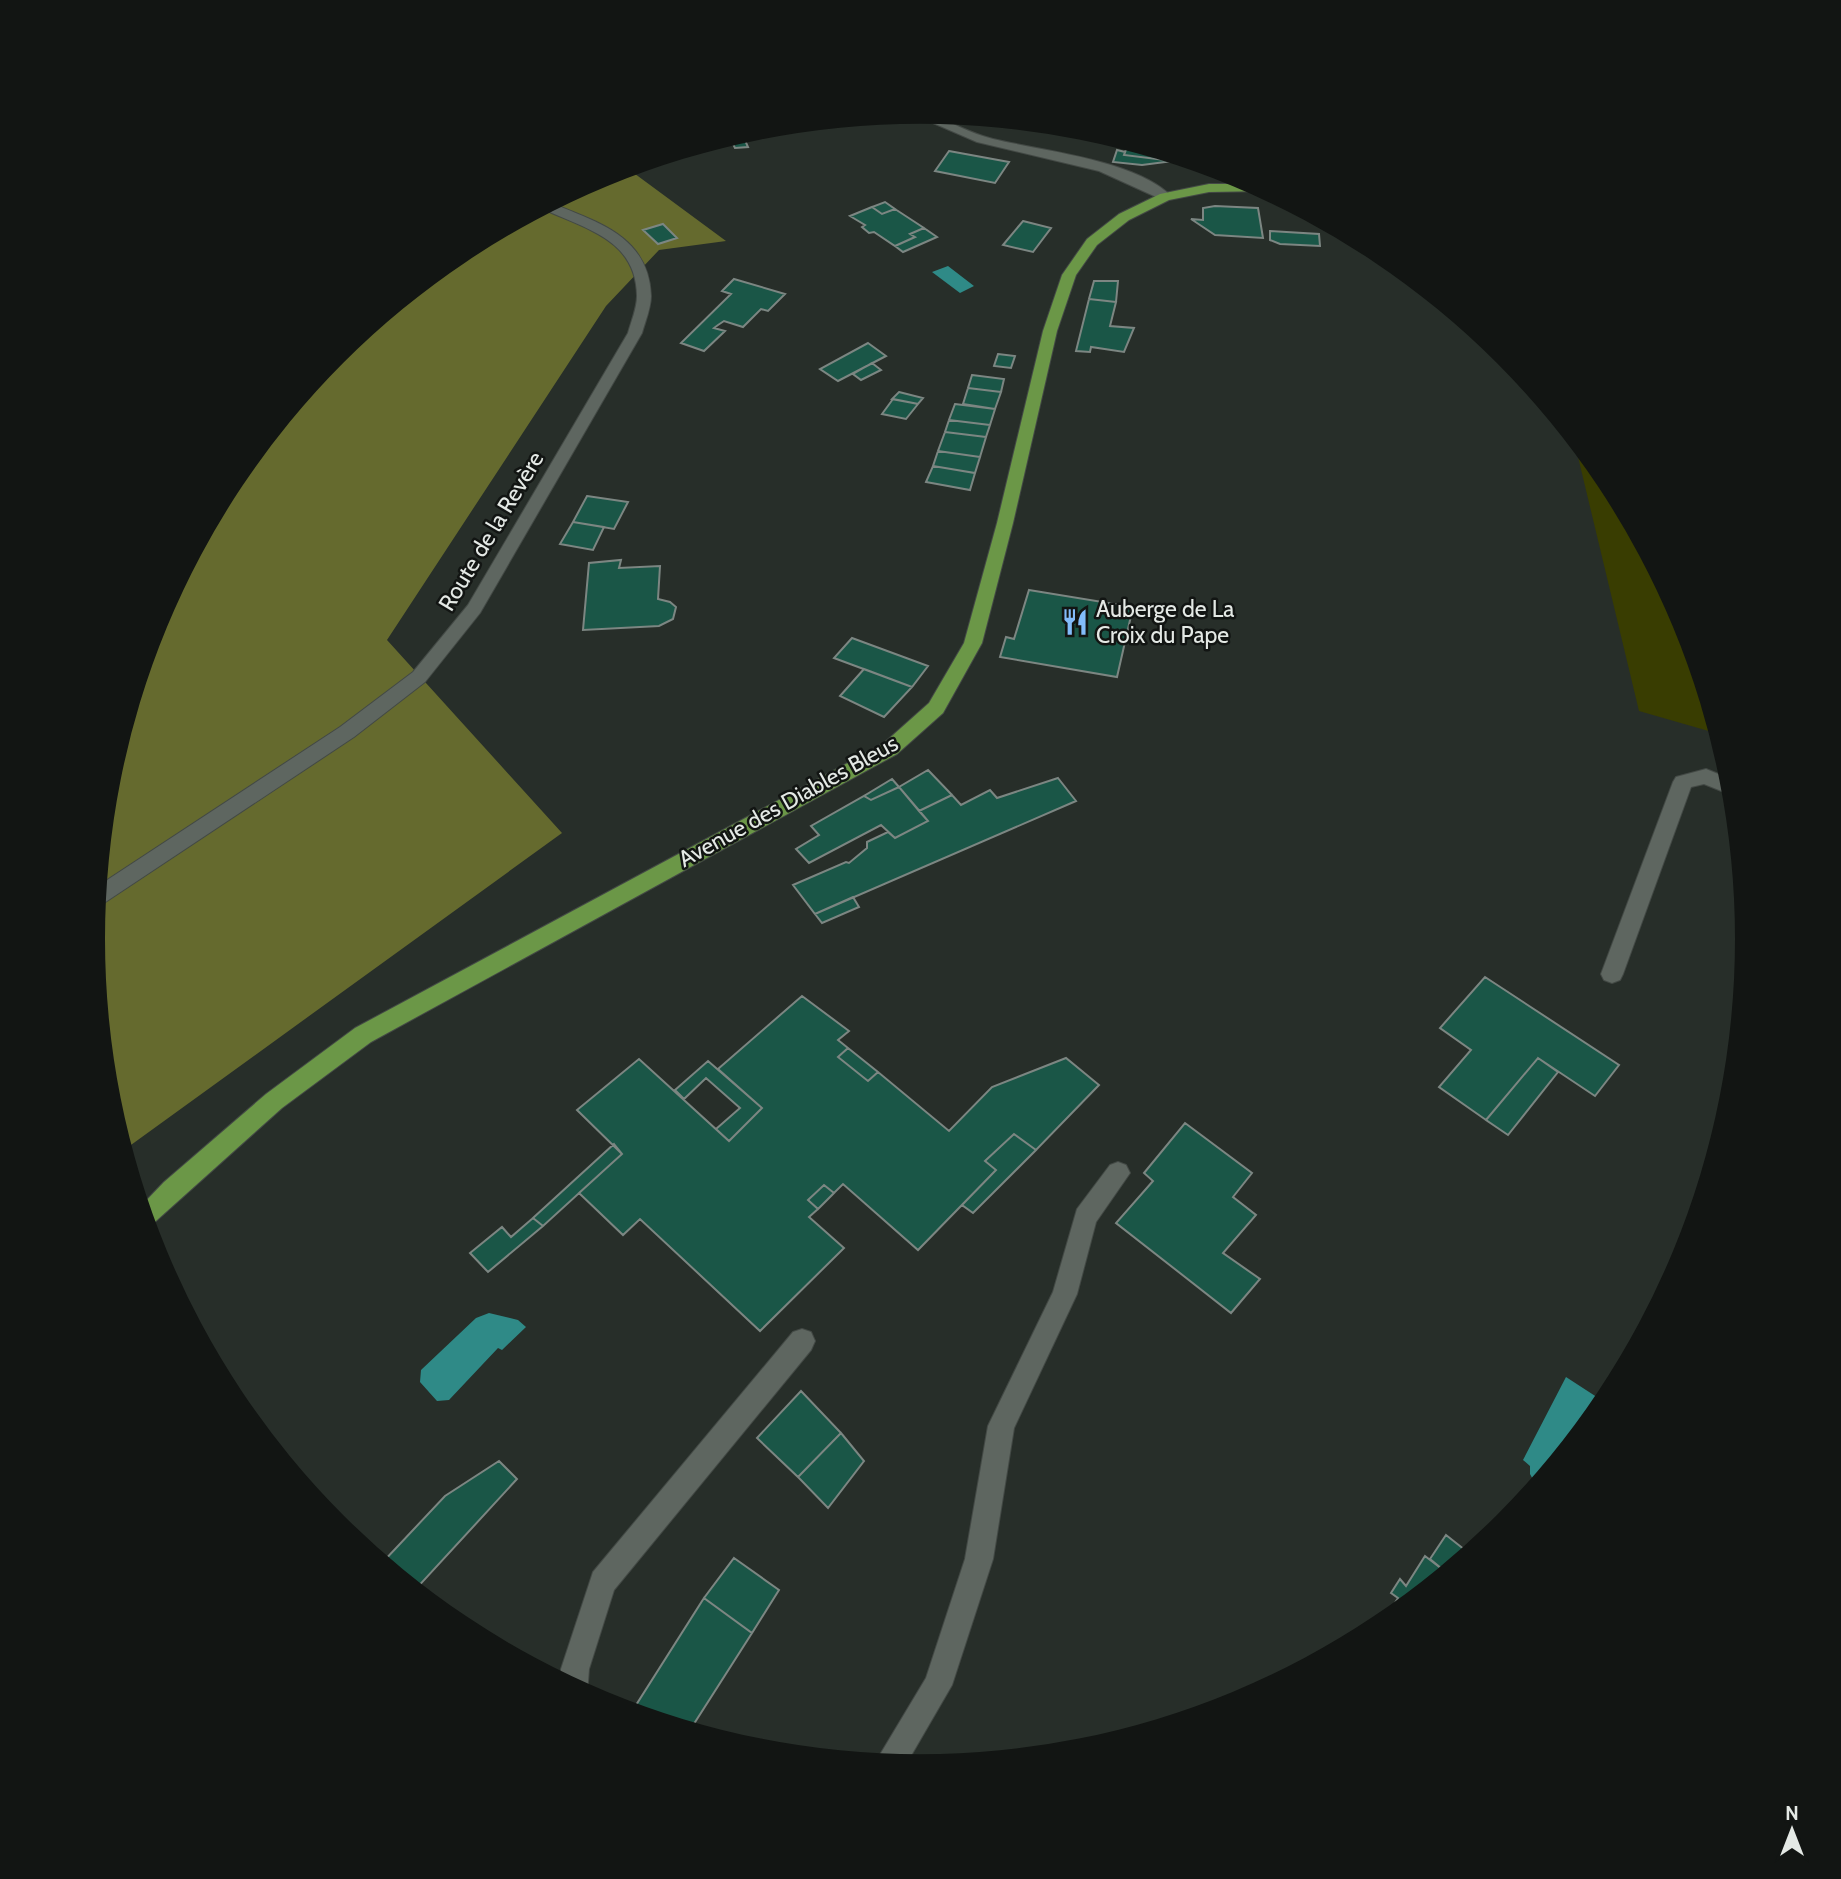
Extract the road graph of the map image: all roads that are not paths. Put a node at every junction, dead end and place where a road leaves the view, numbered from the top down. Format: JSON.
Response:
{"nodes":[{"id":1,"x":947,"y":125,"type":"edge"},
{"id":2,"x":1237,"y":188,"type":"edge"},
{"id":3,"x":1166,"y":197,"type":"junction"},
{"id":4,"x":556,"y":210,"type":"edge"},
{"id":5,"x":1721,"y":783,"type":"edge"},
{"id":6,"x":107,"y":890,"type":"edge"},
{"id":7,"x":1612,"y":974,"type":"dead end"},
{"id":8,"x":1118,"y":1173,"type":"dead end"},
{"id":9,"x":152,"y":1211,"type":"edge"},
{"id":10,"x":802,"y":1341,"type":"dead end"},
{"id":11,"x":575,"y":1678,"type":"edge"},
{"id":12,"x":895,"y":1754,"type":"edge"}],
"edges":[{"from":1,"to":3,"type":"street"},
{"from":2,"to":3,"type":"main road","name":"Avenue des Diables Bleus"},
{"from":3,"to":9,"type":"main road","name":"Avenue des Diables Bleus"},
{"from":4,"to":6,"type":"street","name":"Route de la Revère"},
{"from":5,"to":7,"type":"street"},
{"from":8,"to":12,"type":"street"},
{"from":10,"to":11,"type":"street"}]}
